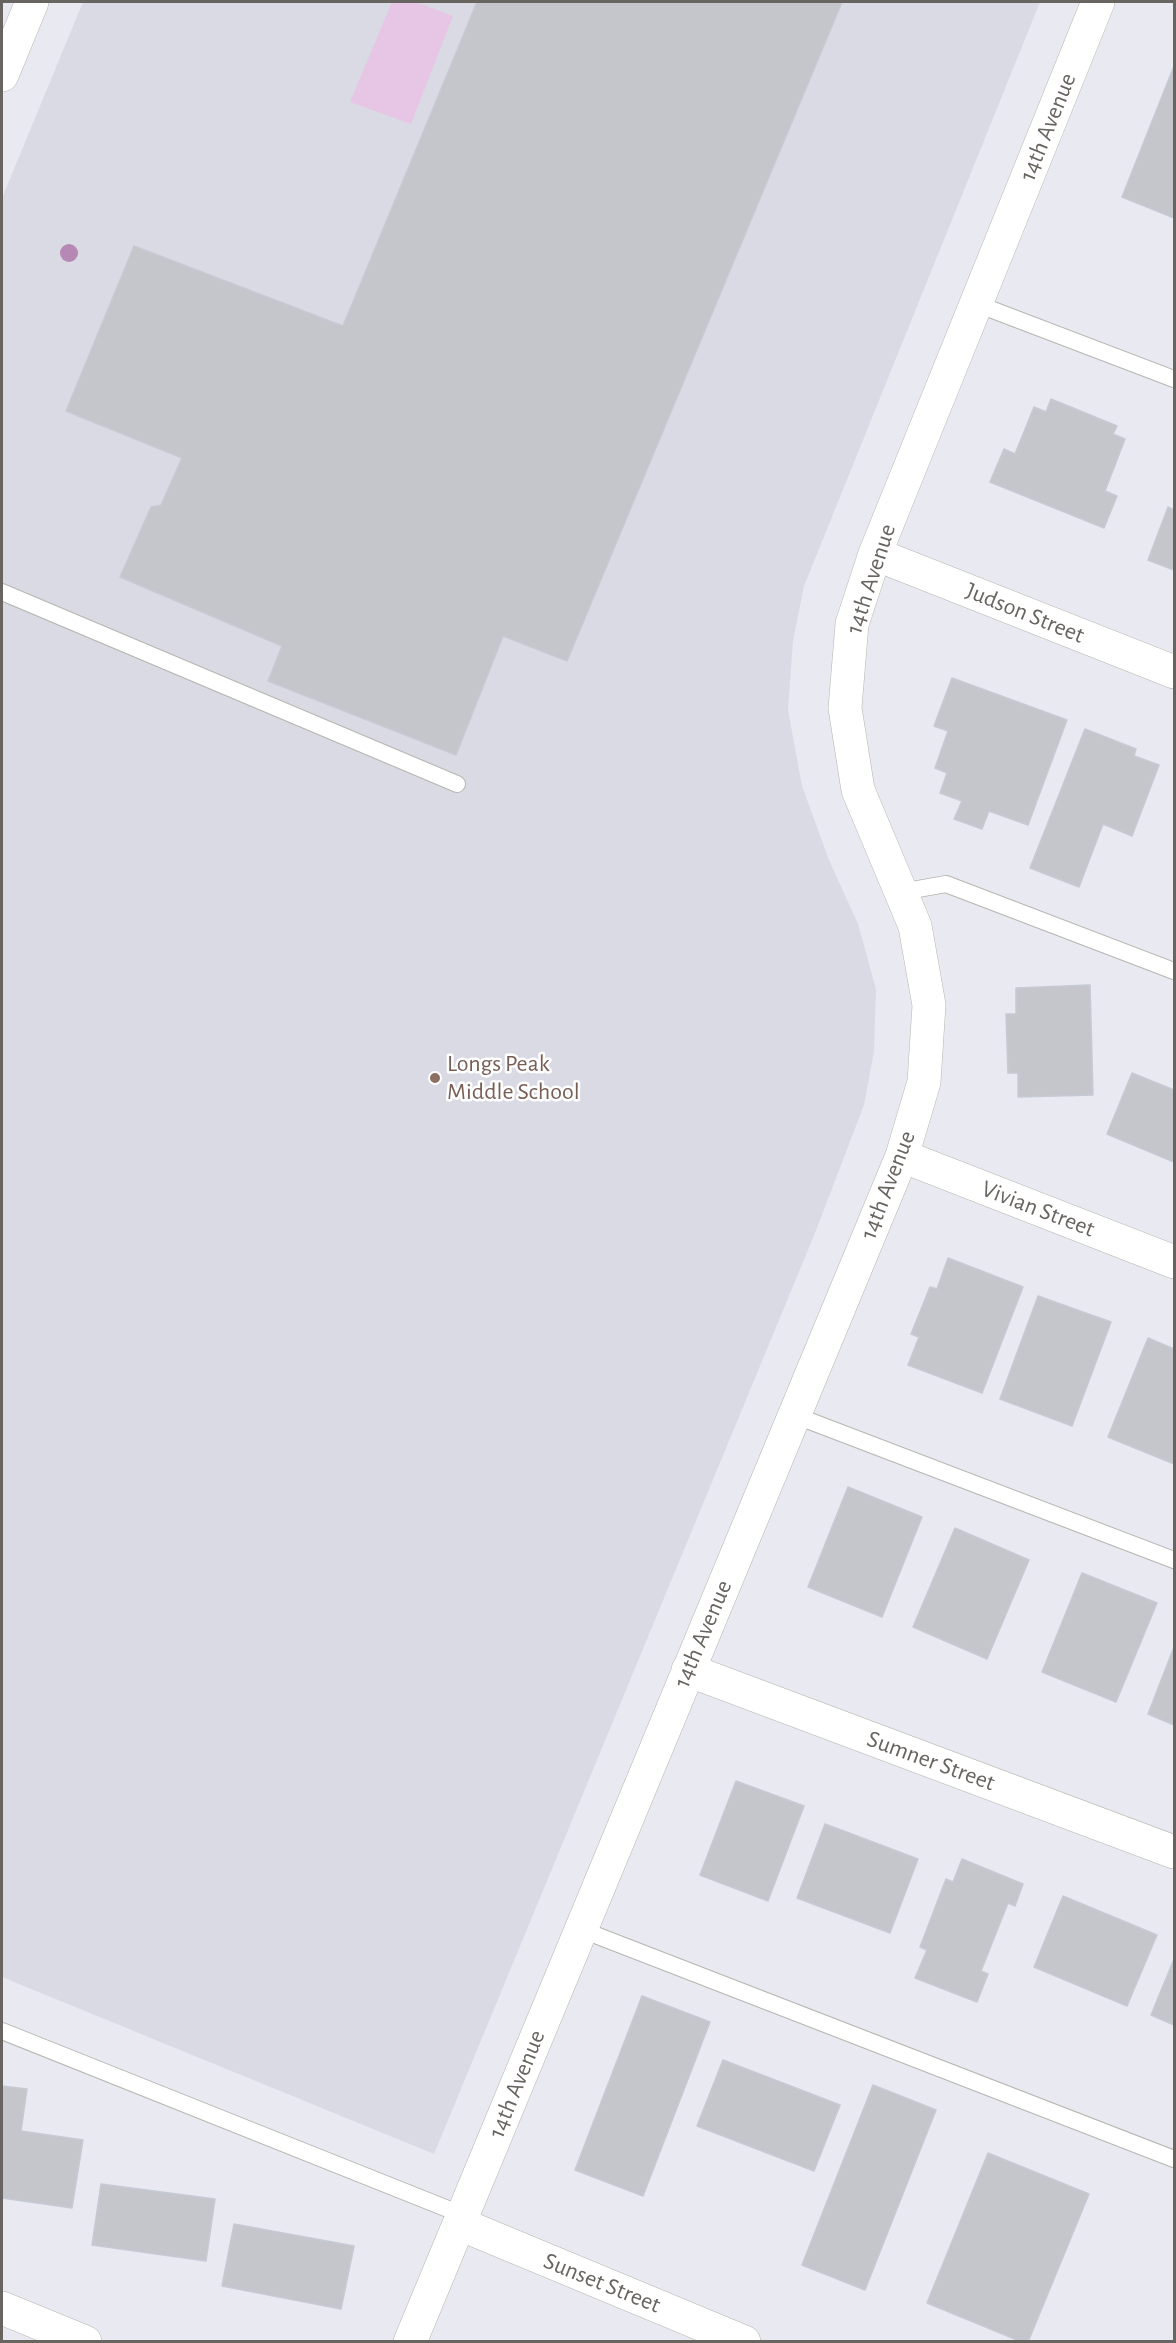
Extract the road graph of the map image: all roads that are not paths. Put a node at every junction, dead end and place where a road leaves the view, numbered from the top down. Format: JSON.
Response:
{"nodes":[{"id":1,"x":32,"y":2,"type":"edge"},
{"id":2,"x":1098,"y":2,"type":"edge"},
{"id":3,"x":2,"y":75,"type":"edge"},
{"id":4,"x":976,"y":304,"type":"junction"},
{"id":5,"x":1174,"y":379,"type":"edge"},
{"id":6,"x":875,"y":554,"type":"junction"},
{"id":7,"x":2,"y":592,"type":"edge"},
{"id":8,"x":1174,"y":672,"type":"edge"},
{"id":9,"x":457,"y":784,"type":"dead end"},
{"id":10,"x":901,"y":892,"type":"junction"},
{"id":11,"x":1174,"y":971,"type":"edge"},
{"id":12,"x":902,"y":1156,"type":"junction"},
{"id":13,"x":1174,"y":1262,"type":"edge"},
{"id":14,"x":794,"y":1415,"type":"junction"},
{"id":15,"x":1174,"y":1560,"type":"edge"},
{"id":16,"x":688,"y":1670,"type":"junction"},
{"id":17,"x":1174,"y":1852,"type":"edge"},
{"id":18,"x":580,"y":1929,"type":"junction"},
{"id":19,"x":2,"y":2031,"type":"edge"},
{"id":20,"x":1174,"y":2159,"type":"edge"},
{"id":21,"x":462,"y":2219,"type":"junction"},
{"id":22,"x":2,"y":2308,"type":"edge"},
{"id":23,"x":86,"y":2342,"type":"edge"},
{"id":24,"x":410,"y":2342,"type":"edge"},
{"id":25,"x":744,"y":2342,"type":"edge"}],
"edges":[{"from":1,"to":3,"type":"street"},
{"from":2,"to":4,"type":"street","name":"14th Avenue"},
{"from":4,"to":5,"type":"lane"},
{"from":4,"to":6,"type":"street","name":"14th Avenue"},
{"from":6,"to":8,"type":"street","name":"Judson Street"},
{"from":6,"to":10,"type":"street","name":"14th Avenue"},
{"from":7,"to":9,"type":"lane"},
{"from":10,"to":11,"type":"lane"},
{"from":10,"to":12,"type":"street","name":"14th Avenue"},
{"from":12,"to":13,"type":"street","name":"Vivian Street"},
{"from":12,"to":14,"type":"street","name":"14th Avenue"},
{"from":14,"to":15,"type":"lane"},
{"from":14,"to":16,"type":"street","name":"14th Avenue"},
{"from":16,"to":17,"type":"street","name":"Sumner Street"},
{"from":16,"to":18,"type":"street","name":"14th Avenue"},
{"from":18,"to":20,"type":"lane"},
{"from":18,"to":21,"type":"street","name":"14th Avenue"},
{"from":19,"to":21,"type":"lane"},
{"from":21,"to":24,"type":"street","name":"14th Avenue"},
{"from":21,"to":25,"type":"street","name":"Sunset Street"},
{"from":22,"to":23,"type":"street"}]}
